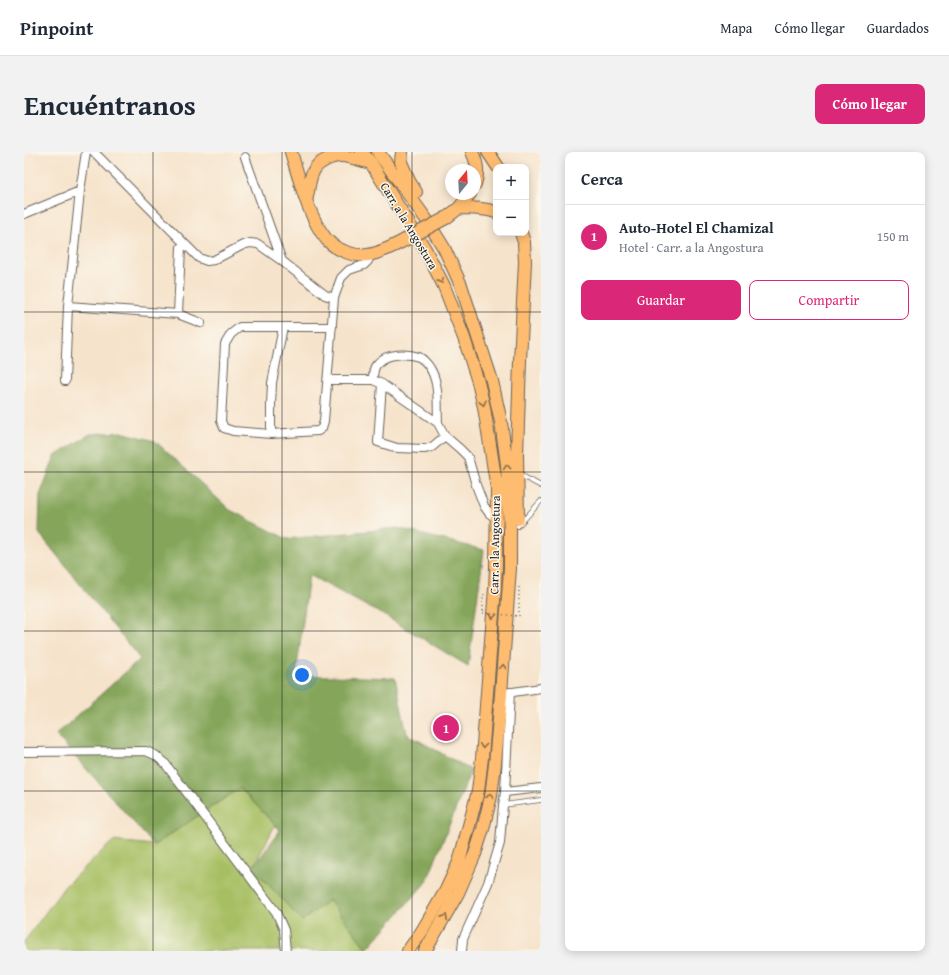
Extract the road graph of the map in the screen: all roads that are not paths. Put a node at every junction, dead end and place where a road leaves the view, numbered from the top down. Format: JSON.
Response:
{"nodes":[{"id":1,"x":86,"y":152,"type":"edge"},
{"id":2,"x":94,"y":152,"type":"edge"},
{"id":3,"x":291,"y":152,"type":"edge"},
{"id":4,"x":362,"y":152,"type":"edge"},
{"id":5,"x":378,"y":152,"type":"edge"},
{"id":6,"x":402,"y":152,"type":"edge"},
{"id":7,"x":472,"y":152,"type":"edge"},
{"id":8,"x":488,"y":152,"type":"edge"},
{"id":9,"x":245,"y":157,"type":"dead end"},
{"id":10,"x":372,"y":163,"type":"junction"},
{"id":11,"x":476,"y":164,"type":"edge"},
{"id":12,"x":496,"y":164,"type":"edge"},
{"id":13,"x":80,"y":191,"type":"junction"},
{"id":14,"x":465,"y":200,"type":"edge"},
{"id":15,"x":307,"y":201,"type":"junction"},
{"id":16,"x":459,"y":208,"type":"junction"},
{"id":17,"x":493,"y":211,"type":"edge"},
{"id":18,"x":24,"y":214,"type":"edge"},
{"id":19,"x":426,"y":219,"type":"junction"},
{"id":20,"x":523,"y":236,"type":"edge"},
{"id":21,"x":185,"y":244,"type":"junction"},
{"id":22,"x":370,"y":255,"type":"junction"},
{"id":23,"x":282,"y":260,"type":"junction"},
{"id":24,"x":334,"y":298,"type":"junction"},
{"id":25,"x":68,"y":306,"type":"junction"},
{"id":26,"x":178,"y":314,"type":"junction"},
{"id":27,"x":201,"y":323,"type":"dead end"},
{"id":28,"x":283,"y":327,"type":"junction"},
{"id":29,"x":332,"y":327,"type":"junction"},
{"id":30,"x":328,"y":380,"type":"junction"},
{"id":31,"x":373,"y":380,"type":"junction"},
{"id":32,"x":65,"y":381,"type":"dead end"},
{"id":33,"x":382,"y":384,"type":"junction"},
{"id":34,"x":438,"y":423,"type":"junction"},
{"id":35,"x":271,"y":434,"type":"junction"},
{"id":36,"x":445,"y":436,"type":"junction"},
{"id":37,"x":517,"y":474,"type":"junction"},
{"id":38,"x":541,"y":486,"type":"edge"},
{"id":39,"x":541,"y":501,"type":"edge"},
{"id":40,"x":497,"y":519,"type":"junction"},
{"id":41,"x":518,"y":526,"type":"junction"},
{"id":42,"x":510,"y":568,"type":"junction"},
{"id":43,"x":541,"y":688,"type":"edge"},
{"id":44,"x":505,"y":693,"type":"junction"},
{"id":45,"x":24,"y":752,"type":"edge"},
{"id":46,"x":541,"y":788,"type":"edge"},
{"id":47,"x":505,"y":792,"type":"junction"},
{"id":48,"x":541,"y":800,"type":"edge"},
{"id":49,"x":503,"y":805,"type":"junction"},
{"id":50,"x":286,"y":951,"type":"edge"},
{"id":51,"x":408,"y":951,"type":"edge"},
{"id":52,"x":425,"y":951,"type":"edge"},
{"id":53,"x":462,"y":951,"type":"edge"}],
"edges":[{"from":1,"to":13,"type":"street"},
{"from":2,"to":21,"type":"street"},
{"from":3,"to":15,"type":"main road"},
{"from":4,"to":10,"type":"main road","name":"Carr. a la Angostura"},
{"from":5,"to":19,"type":"main road","name":"Carr. a la Angostura"},
{"from":6,"to":19,"type":"main road"},
{"from":7,"to":11,"type":"main road"},
{"from":8,"to":12,"type":"main road"},
{"from":9,"to":23,"type":"street"},
{"from":10,"to":15,"type":"main road"},
{"from":10,"to":40,"type":"main road","name":"Carr. a la Angostura","one_way":true},
{"from":13,"to":18,"type":"street"},
{"from":13,"to":25,"type":"street"},
{"from":14,"to":16,"type":"main road"},
{"from":15,"to":22,"type":"main road"},
{"from":16,"to":17,"type":"main road"},
{"from":16,"to":22,"type":"main road","bridge":true},
{"from":42,"to":19,"type":"main road","name":"Carr. a la Angostura","one_way":true},
{"from":20,"to":37,"type":"main road"},
{"from":21,"to":23,"type":"street"},
{"from":21,"to":26,"type":"street"},
{"from":22,"to":24,"type":"street"},
{"from":23,"to":24,"type":"street"},
{"from":24,"to":29,"type":"street"},
{"from":25,"to":26,"type":"street"},
{"from":25,"to":32,"type":"street"},
{"from":26,"to":27,"type":"street"},
{"from":28,"to":29,"type":"street"},
{"from":28,"to":35,"type":"street"},
{"from":28,"to":35,"type":"street"},
{"from":29,"to":30,"type":"street"},
{"from":30,"to":31,"type":"street"},
{"from":30,"to":35,"type":"street"},
{"from":31,"to":33,"type":"street"},
{"from":31,"to":34,"type":"street"},
{"from":33,"to":34,"type":"street"},
{"from":33,"to":36,"type":"street"},
{"from":34,"to":36,"type":"street"},
{"from":36,"to":40,"type":"street"},
{"from":37,"to":38,"type":"lane"},
{"from":37,"to":41,"type":"main road"},
{"from":39,"to":41,"type":"lane"},
{"from":40,"to":51,"type":"main road","name":"Carr. a la Angostura","one_way":true},
{"from":41,"to":42,"type":"main road"},
{"from":44,"to":42,"type":"main road","name":"Carr. a la Angostura","one_way":true},
{"from":43,"to":44,"type":"street"},
{"from":44,"to":47,"type":"street"},
{"from":52,"to":44,"type":"main road","name":"Carr. a la Angostura","one_way":true},
{"from":45,"to":50,"type":"street"},
{"from":46,"to":47,"type":"street"},
{"from":47,"to":49,"type":"street"},
{"from":48,"to":49,"type":"lane"},
{"from":49,"to":53,"type":"street"}]}
